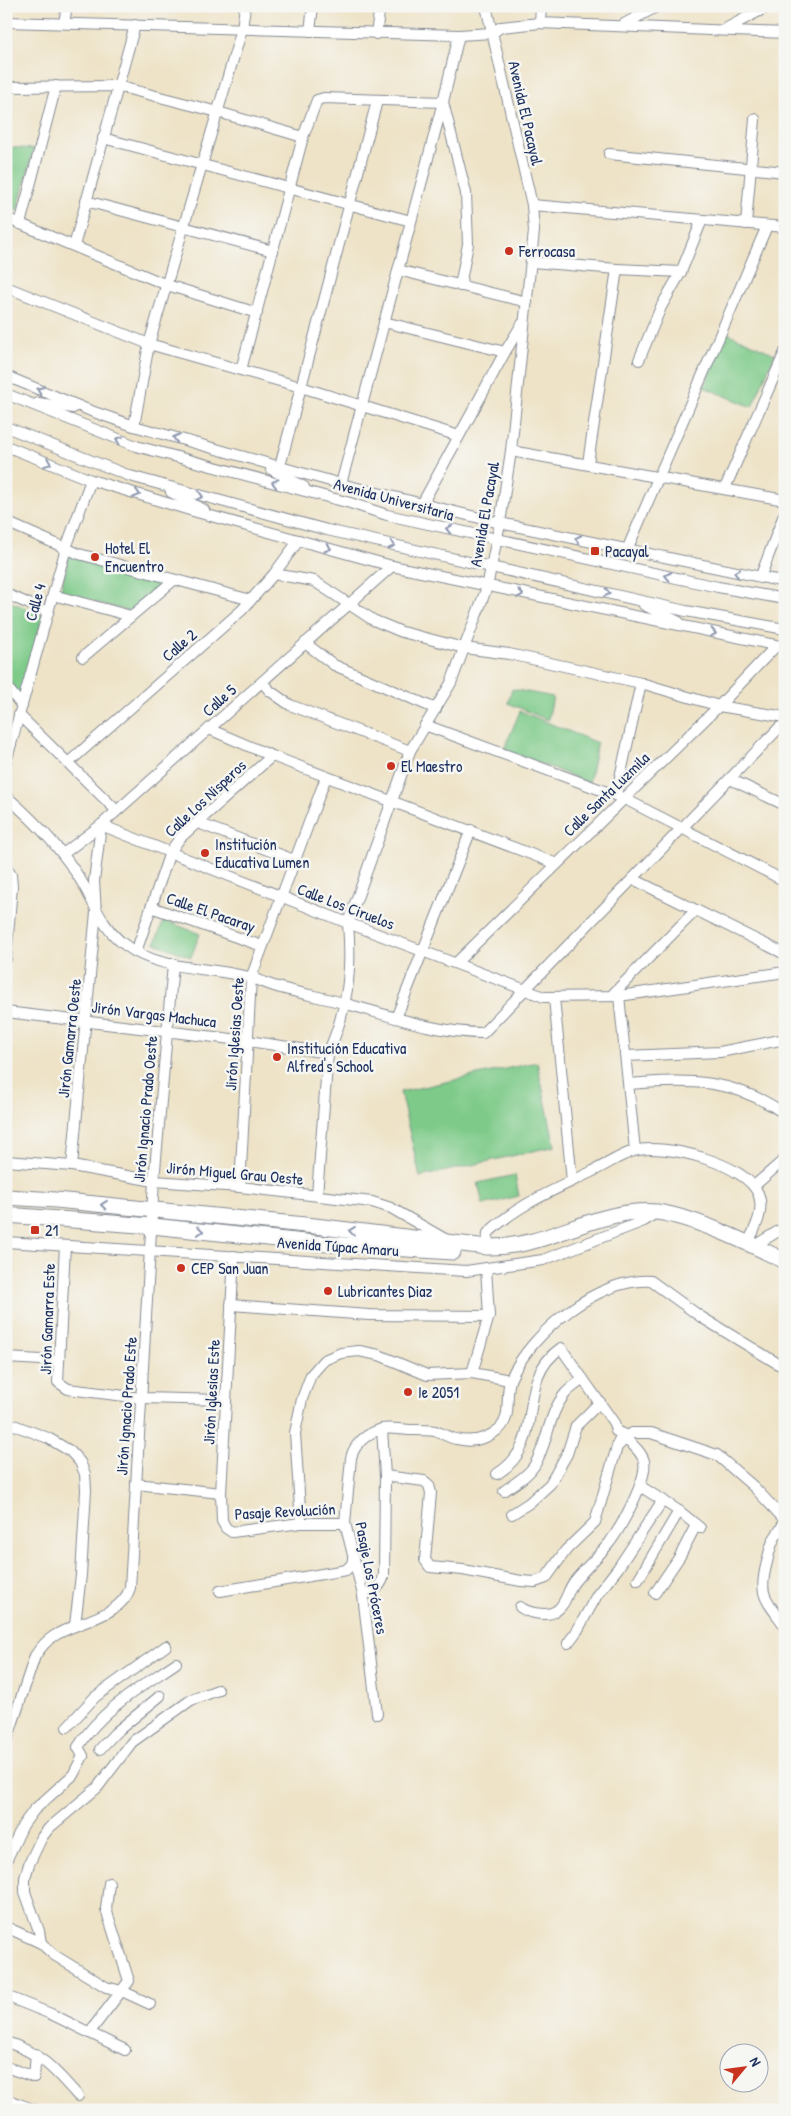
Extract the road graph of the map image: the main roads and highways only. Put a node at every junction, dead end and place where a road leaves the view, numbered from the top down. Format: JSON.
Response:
{"nodes":[{"id":1,"x":6,"y":1197,"type":"edge"},
{"id":2,"x":6,"y":1215,"type":"edge"},
{"id":3,"x":487,"y":1247,"type":"junction"},
{"id":4,"x":785,"y":1261,"type":"edge"}],
"edges":[{"from":3,"to":1,"type":"highway","name":"Avenida Túpac Amaru","one_way":true},
{"from":2,"to":3,"type":"highway","name":"Avenida Túpac Amaru","one_way":true},
{"from":3,"to":4,"type":"highway","name":"Avenida Túpac Amaru"}]}
